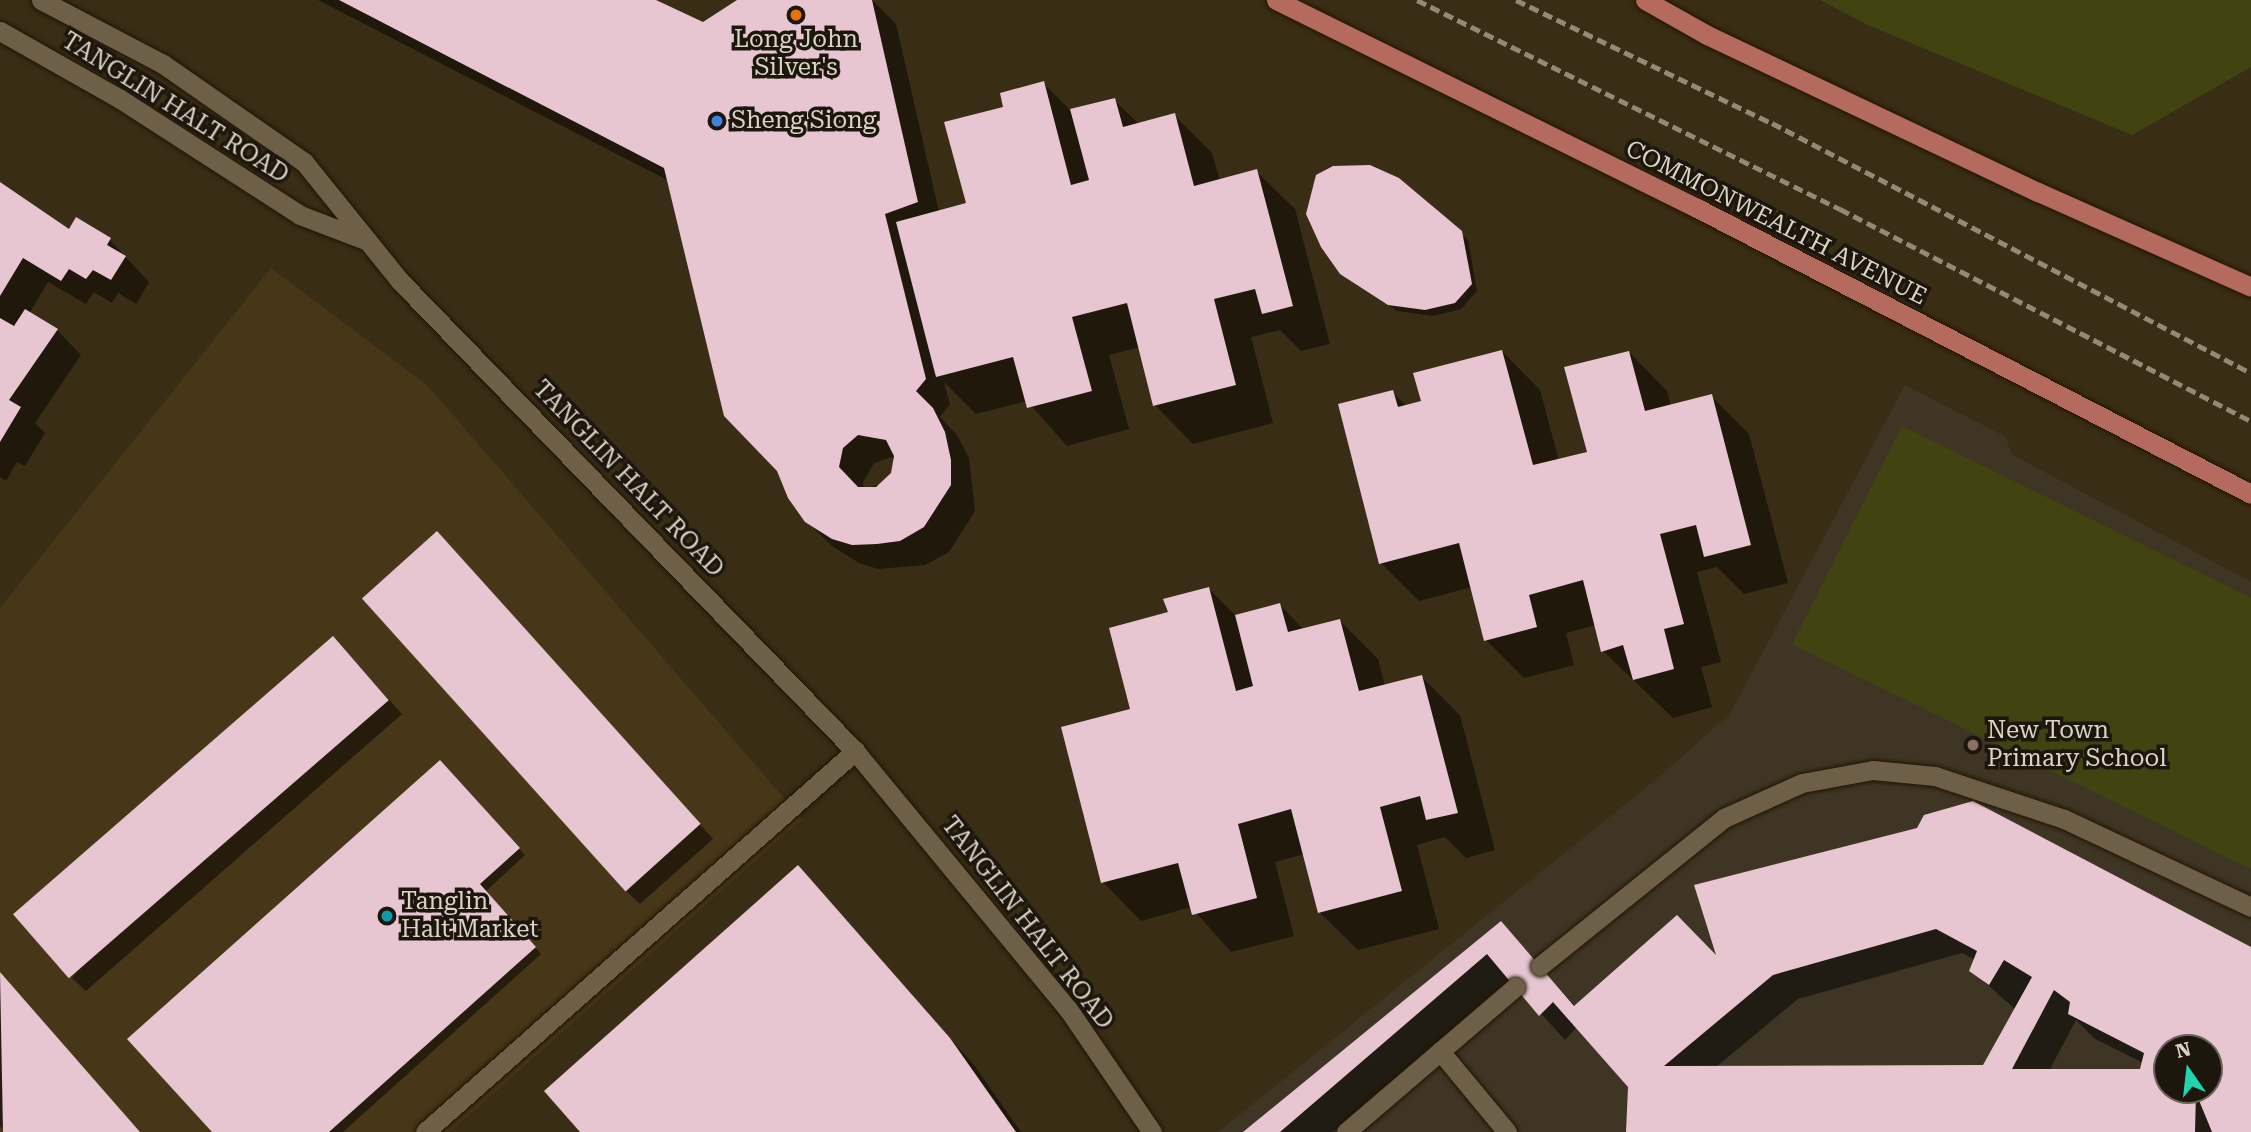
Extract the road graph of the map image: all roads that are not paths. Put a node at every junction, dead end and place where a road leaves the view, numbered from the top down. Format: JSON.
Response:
{"nodes":[{"id":1,"x":41,"y":0,"type":"edge"},
{"id":2,"x":1276,"y":0,"type":"edge"},
{"id":3,"x":1645,"y":0,"type":"edge"},
{"id":4,"x":0,"y":31,"type":"edge"},
{"id":5,"x":365,"y":240,"type":"junction"},
{"id":6,"x":2251,"y":287,"type":"edge"},
{"id":7,"x":2251,"y":494,"type":"edge"},
{"id":8,"x":855,"y":751,"type":"junction"},
{"id":9,"x":2251,"y":907,"type":"edge"},
{"id":10,"x":1540,"y":966,"type":"dead end"},
{"id":11,"x":1515,"y":987,"type":"dead end"},
{"id":12,"x":1440,"y":1051,"type":"junction"},
{"id":13,"x":425,"y":1132,"type":"edge"},
{"id":14,"x":1152,"y":1132,"type":"edge"},
{"id":15,"x":1346,"y":1132,"type":"edge"},
{"id":16,"x":1507,"y":1132,"type":"edge"}],
"edges":[{"from":1,"to":5,"type":"street","name":"TANGLIN HALT ROAD"},
{"from":2,"to":7,"type":"main road","name":"COMMONWEALTH AVENUE"},
{"from":3,"to":6,"type":"main road"},
{"from":4,"to":5,"type":"street","name":"TANGLIN HALT ROAD"},
{"from":5,"to":8,"type":"street","name":"TANGLIN HALT ROAD"},
{"from":8,"to":13,"type":"street"},
{"from":8,"to":14,"type":"street","name":"TANGLIN HALT ROAD"},
{"from":9,"to":10,"type":"street"},
{"from":11,"to":12,"type":"street"},
{"from":12,"to":15,"type":"street"},
{"from":12,"to":16,"type":"street"}]}
